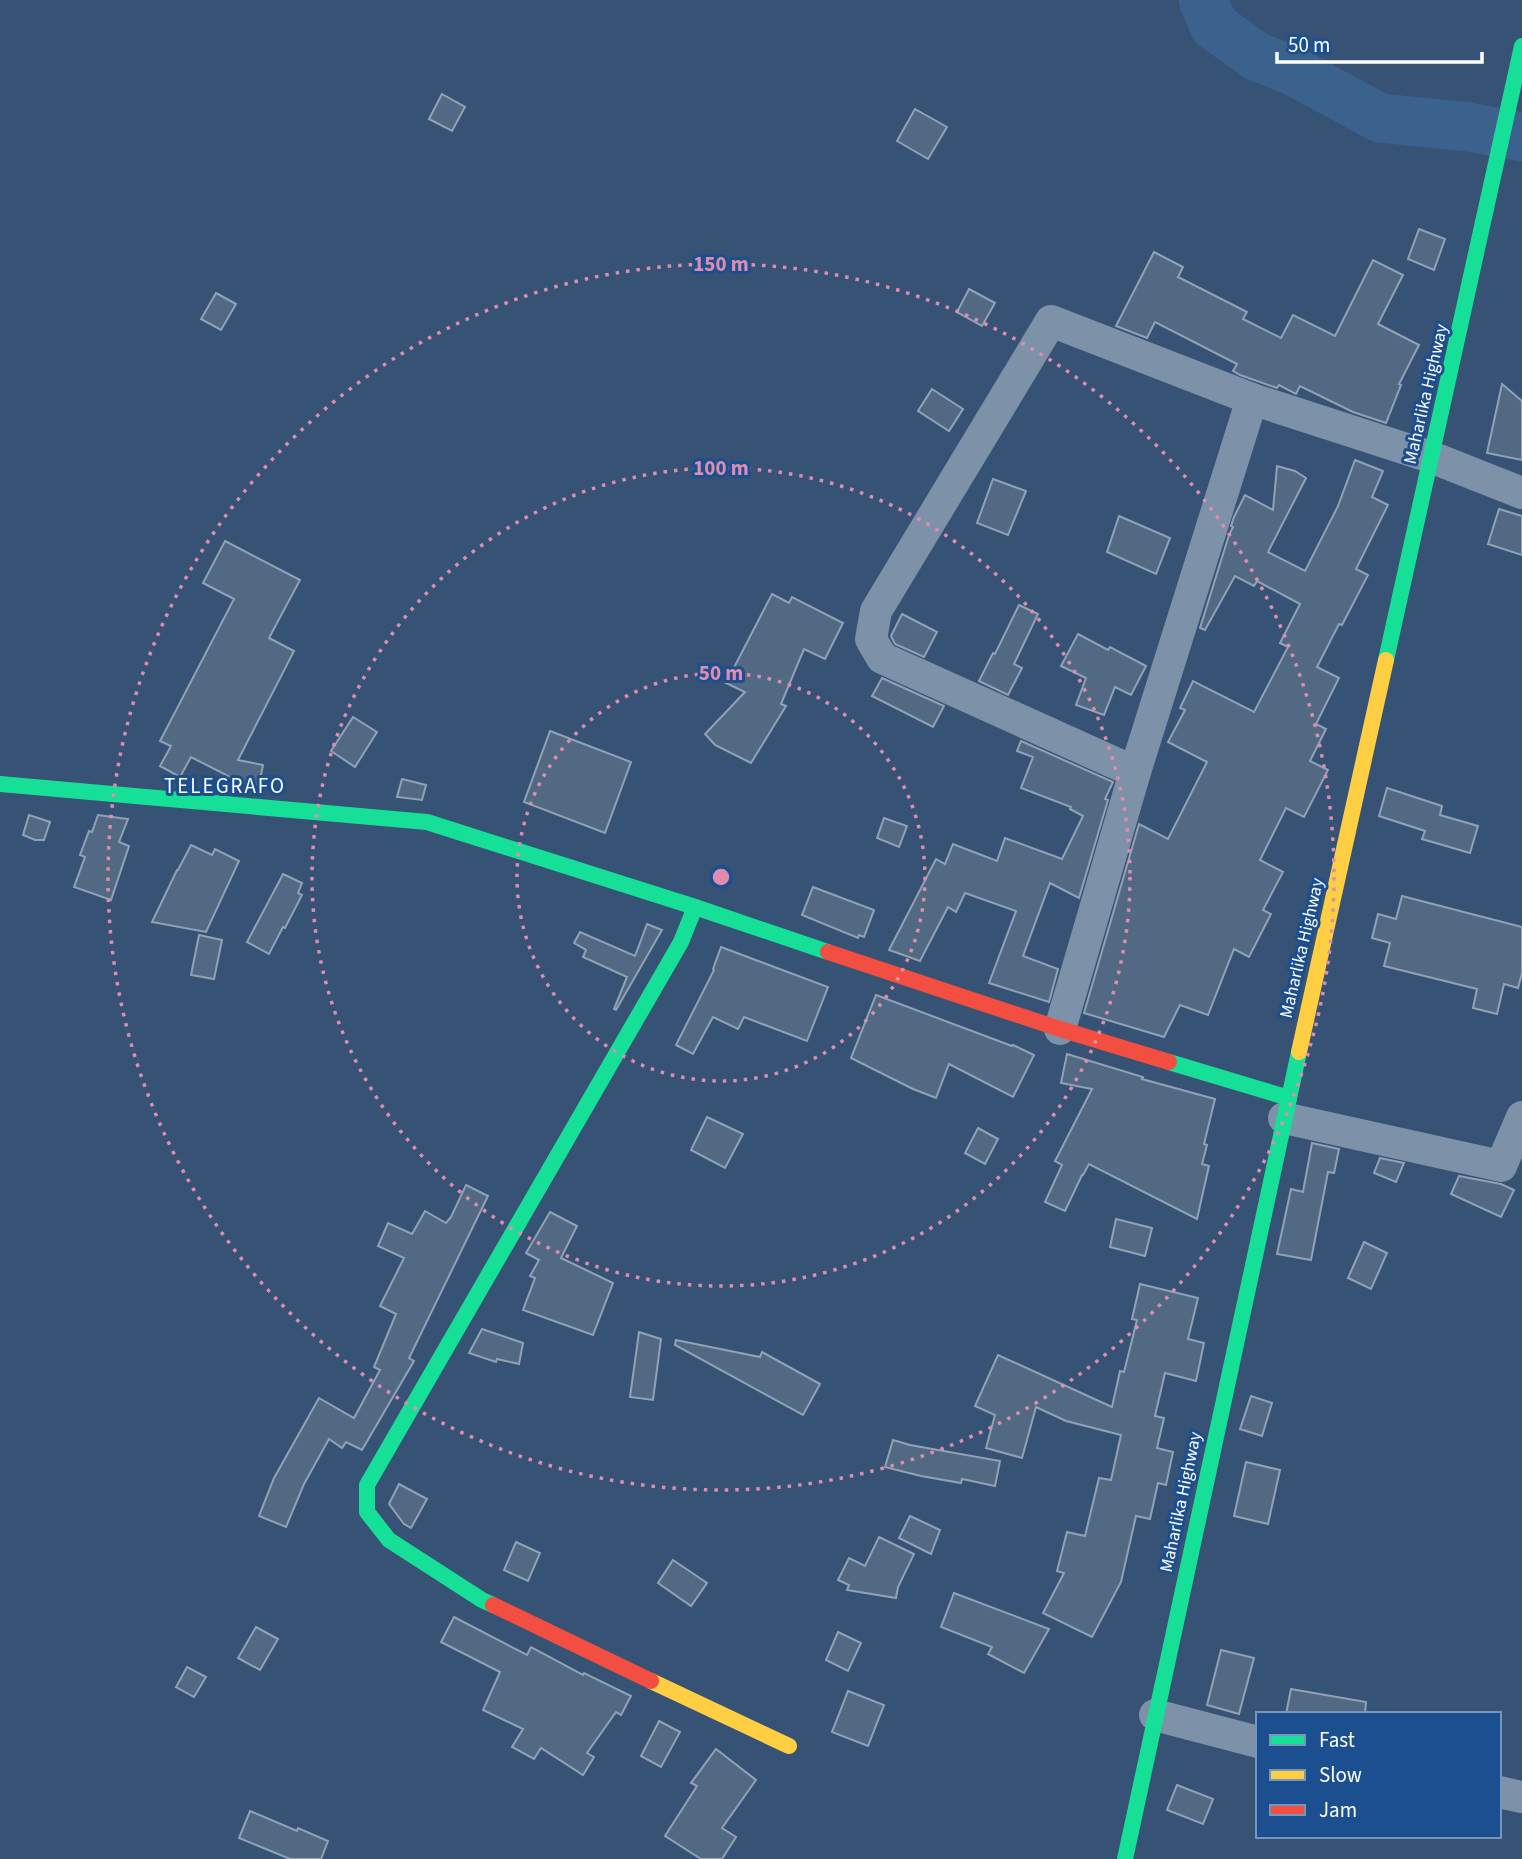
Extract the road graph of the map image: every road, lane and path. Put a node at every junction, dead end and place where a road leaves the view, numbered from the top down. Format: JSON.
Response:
{"nodes":[{"id":1,"x":1522,"y":46,"type":"edge"},
{"id":2,"x":1252,"y":398,"type":"junction"},
{"id":3,"x":1432,"y":457,"type":"junction"},
{"id":4,"x":1522,"y":493,"type":"edge"},
{"id":5,"x":1135,"y":772,"type":"junction"},
{"id":6,"x":0,"y":784,"type":"edge"},
{"id":7,"x":695,"y":907,"type":"junction"},
{"id":8,"x":1060,"y":1029,"type":"junction"},
{"id":9,"x":1286,"y":1108,"type":"junction"},
{"id":10,"x":1522,"y":1117,"type":"edge"},
{"id":11,"x":1155,"y":1715,"type":"junction"},
{"id":12,"x":1256,"y":1741,"type":"edge"},
{"id":13,"x":789,"y":1746,"type":"dead end"},
{"id":14,"x":1501,"y":1793,"type":"edge"},
{"id":15,"x":1522,"y":1797,"type":"edge"},
{"id":16,"x":1125,"y":1859,"type":"edge"}],
"edges":[{"from":1,"to":3,"type":"main road","name":"Maharlika Highway"},
{"from":2,"to":3,"type":"street"},
{"from":2,"to":5,"type":"street"},
{"from":2,"to":5,"type":"street"},
{"from":3,"to":4,"type":"street"},
{"from":3,"to":9,"type":"main road","name":"Maharlika Highway"},
{"from":5,"to":8,"type":"street"},
{"from":6,"to":7,"type":"main road"},
{"from":7,"to":8,"type":"main road"},
{"from":7,"to":13,"type":"main road"},
{"from":8,"to":9,"type":"main road"},
{"from":9,"to":10,"type":"street"},
{"from":9,"to":11,"type":"main road","name":"Maharlika Highway"},
{"from":11,"to":12,"type":"street"},
{"from":11,"to":16,"type":"main road","name":"Maharlika Highway"},
{"from":14,"to":15,"type":"street"}]}
